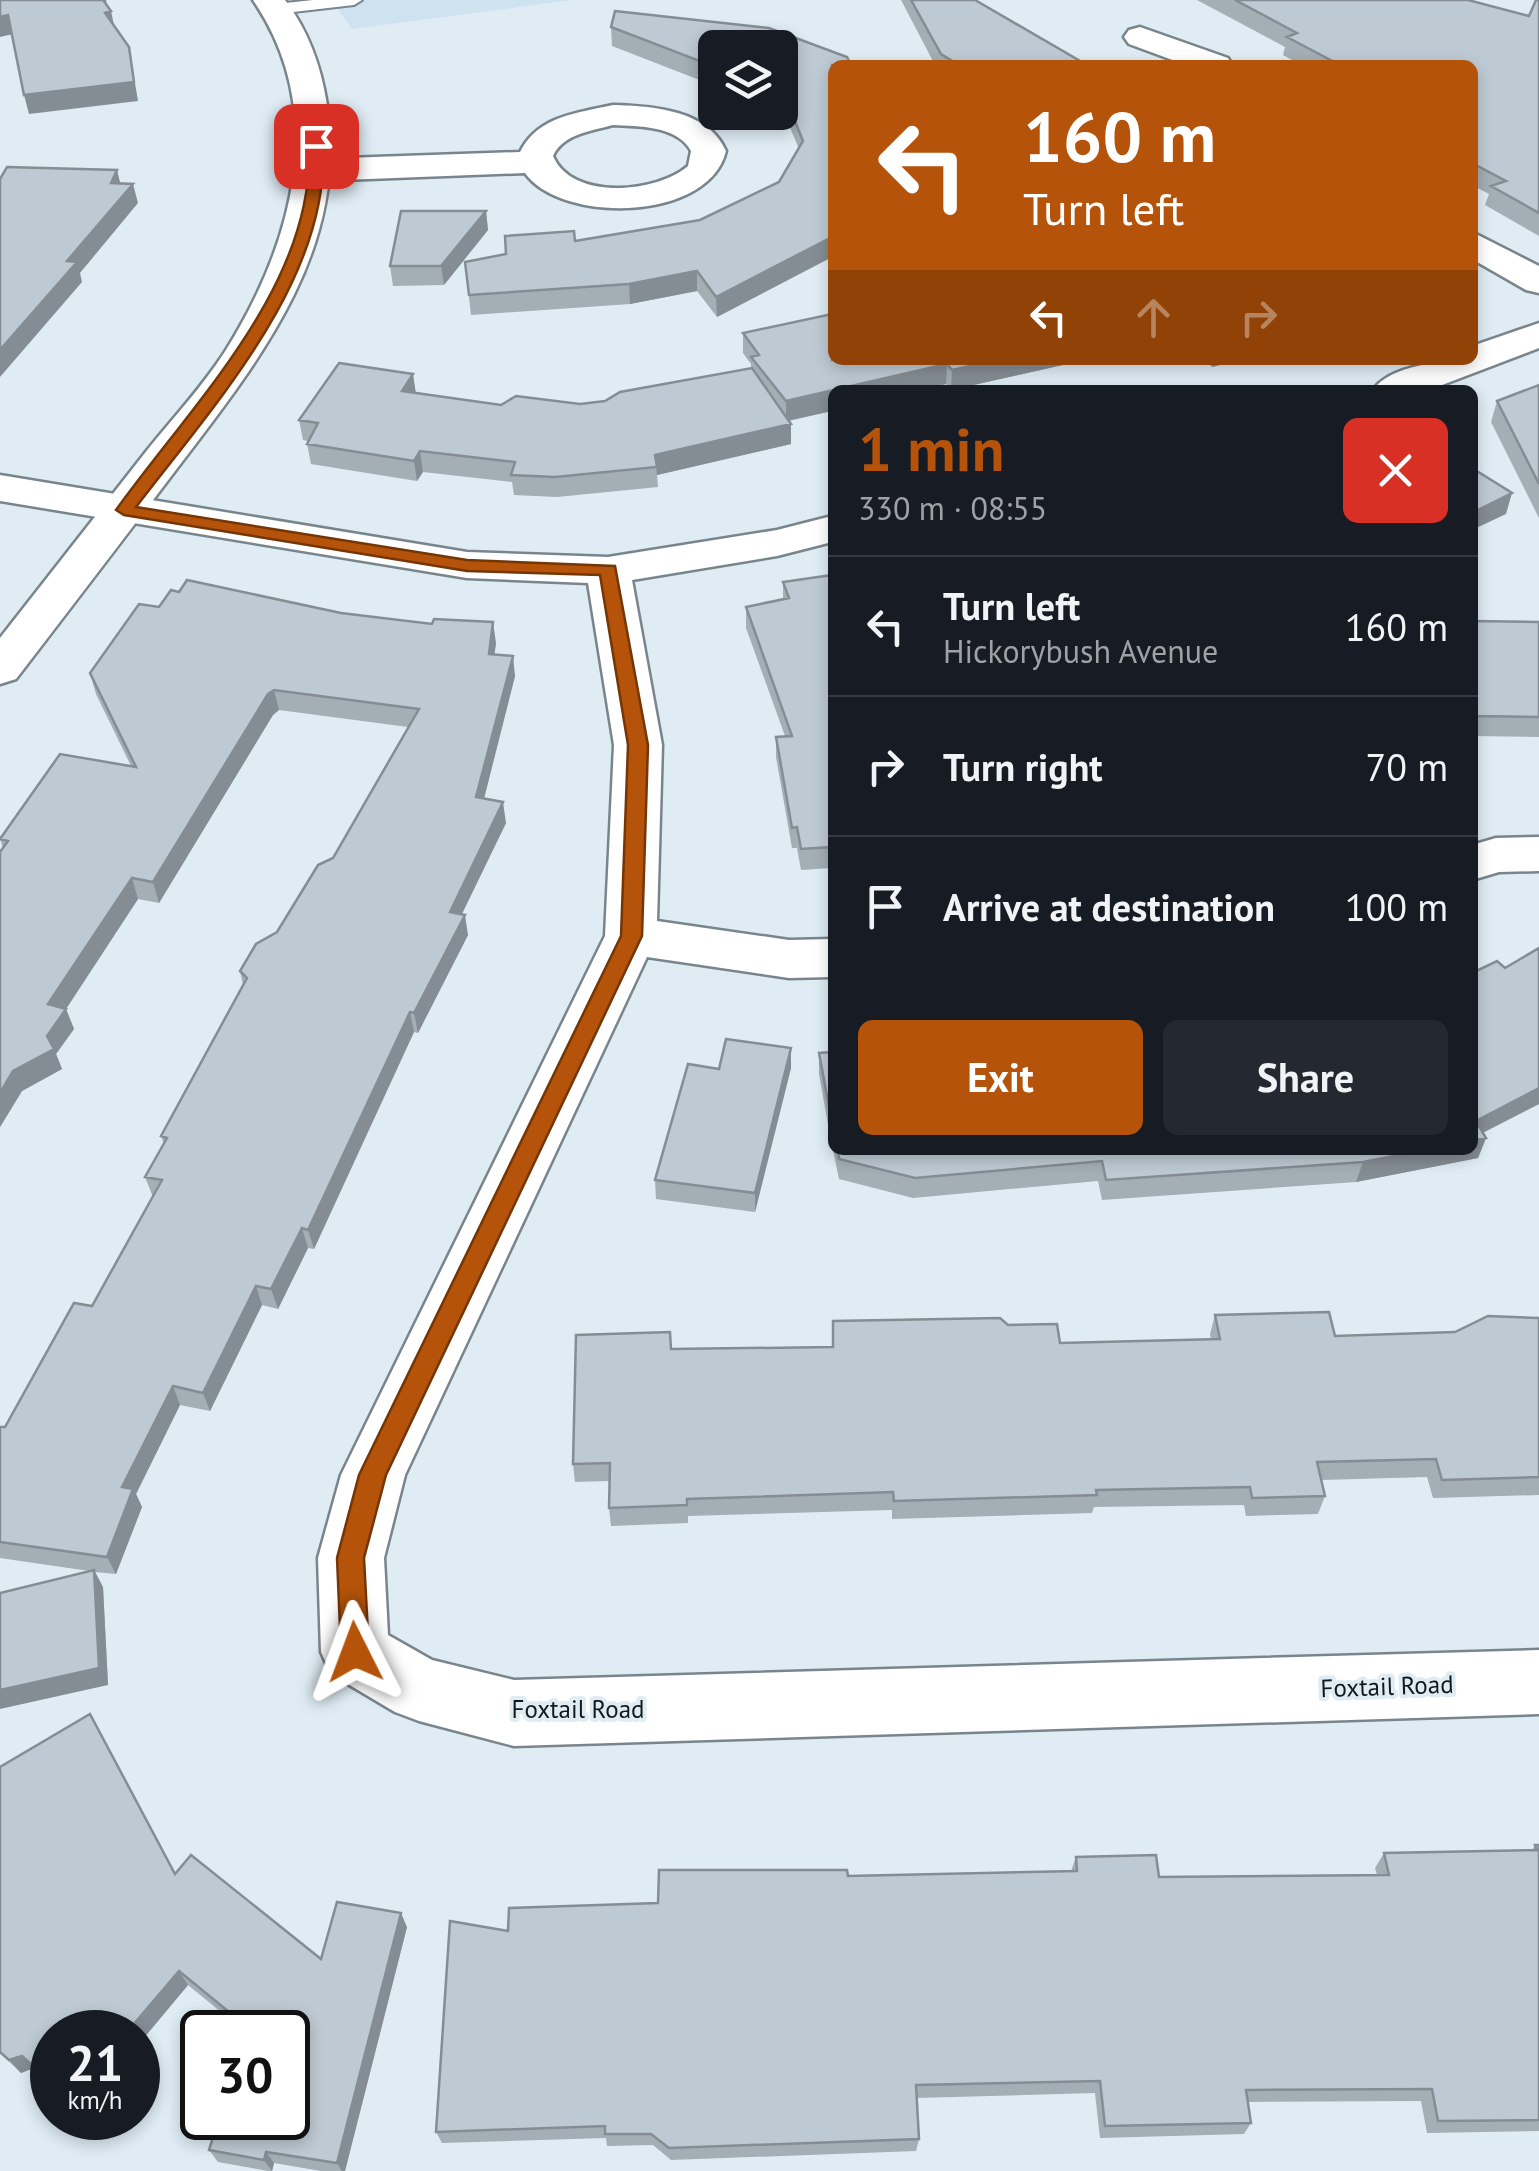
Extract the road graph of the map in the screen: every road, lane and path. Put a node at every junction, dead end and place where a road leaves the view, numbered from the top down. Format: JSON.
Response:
{"nodes":[{"id":1,"x":354,"y":0,"type":"edge"},
{"id":2,"x":272,"y":4,"type":"edge"},
{"id":3,"x":1140,"y":37,"type":"dead end"},
{"id":4,"x":1202,"y":60,"type":"edge"},
{"id":5,"x":535,"y":162,"type":"dead end"},
{"id":6,"x":317,"y":170,"type":"junction"},
{"id":7,"x":1478,"y":246,"type":"edge"},
{"id":8,"x":1539,"y":282,"type":"edge"},
{"id":9,"x":1539,"y":335,"type":"edge"},
{"id":10,"x":1478,"y":358,"type":"edge"},
{"id":11,"x":1459,"y":365,"type":"edge"},
{"id":12,"x":1406,"y":385,"type":"edge"},
{"id":13,"x":0,"y":488,"type":"edge"},
{"id":14,"x":124,"y":510,"type":"junction"},
{"id":15,"x":828,"y":530,"type":"edge"},
{"id":16,"x":608,"y":570,"type":"junction"},
{"id":17,"x":0,"y":670,"type":"edge"},
{"id":18,"x":1539,"y":854,"type":"edge"},
{"id":19,"x":1478,"y":861,"type":"edge"},
{"id":20,"x":631,"y":936,"type":"junction"},
{"id":21,"x":828,"y":958,"type":"edge"},
{"id":22,"x":1539,"y":1682,"type":"edge"}],
"edges":[{"from":1,"to":2,"type":"lane"},
{"from":2,"to":6,"type":"street"},
{"from":3,"to":4,"type":"street"},
{"from":5,"to":6,"type":"street"},
{"from":6,"to":14,"type":"street"},
{"from":7,"to":8,"type":"street"},
{"from":9,"to":10,"type":"street"},
{"from":11,"to":12,"type":"street"},
{"from":13,"to":14,"type":"street"},
{"from":14,"to":16,"type":"street"},
{"from":14,"to":17,"type":"street"},
{"from":15,"to":16,"type":"street"},
{"from":16,"to":20,"type":"street","name":"Foxtail Road"},
{"from":18,"to":19,"type":"street"},
{"from":20,"to":21,"type":"street"},
{"from":20,"to":22,"type":"street","name":"Foxtail Road"}]}
